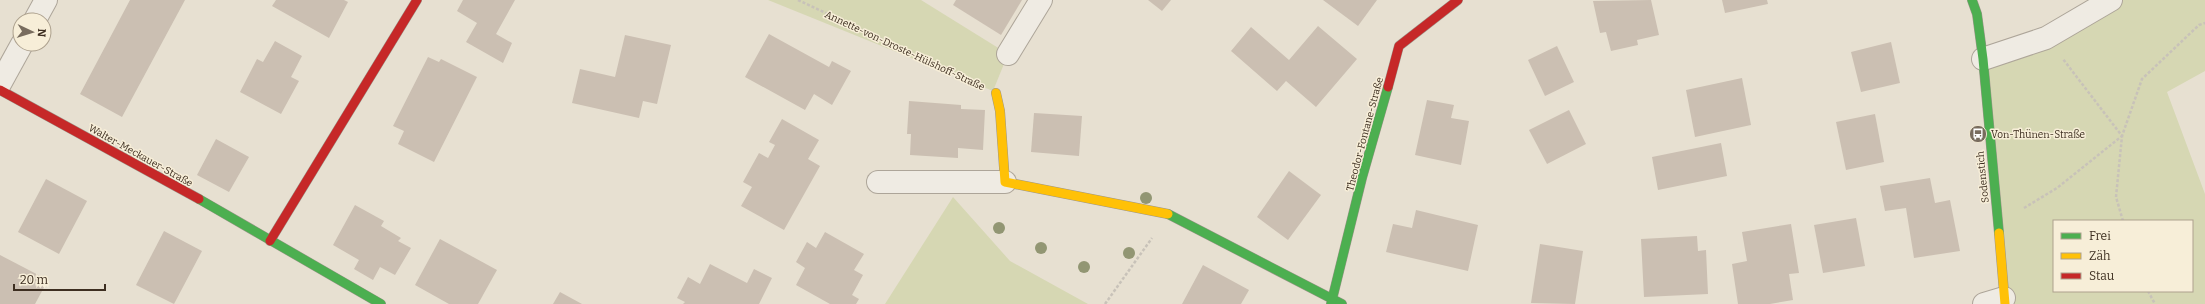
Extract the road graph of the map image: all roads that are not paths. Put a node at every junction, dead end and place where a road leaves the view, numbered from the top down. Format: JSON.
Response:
{"nodes":[{"id":1,"x":46,"y":0,"type":"edge"},
{"id":2,"x":417,"y":0,"type":"edge"},
{"id":3,"x":1041,"y":0,"type":"edge"},
{"id":4,"x":1458,"y":0,"type":"edge"},
{"id":5,"x":1972,"y":0,"type":"edge"},
{"id":6,"x":2111,"y":0,"type":"edge"},
{"id":7,"x":39,"y":12,"type":"edge"},
{"id":8,"x":18,"y":52,"type":"edge"},
{"id":9,"x":1008,"y":54,"type":"dead end"},
{"id":10,"x":1983,"y":59,"type":"junction"},
{"id":11,"x":0,"y":84,"type":"edge"},
{"id":12,"x":0,"y":90,"type":"edge"},
{"id":13,"x":996,"y":93,"type":"road end"},
{"id":14,"x":878,"y":182,"type":"dead end"},
{"id":15,"x":1005,"y":182,"type":"junction"},
{"id":16,"x":270,"y":241,"type":"junction"},
{"id":17,"x":2005,"y":301,"type":"edge"},
{"id":18,"x":1336,"y":303,"type":"edge"},
{"id":19,"x":381,"y":304,"type":"edge"},
{"id":20,"x":1984,"y":304,"type":"edge"}],
"edges":[{"from":1,"to":7,"type":"street"},
{"from":2,"to":16,"type":"street"},
{"from":3,"to":9,"type":"street"},
{"from":4,"to":18,"type":"street","name":"Theodor-Fontane-Straße"},
{"from":5,"to":10,"type":"street","name":"Sodenstich"},
{"from":6,"to":10,"type":"street"},
{"from":8,"to":11,"type":"street"},
{"from":10,"to":17,"type":"street","name":"Sodenstich"},
{"from":12,"to":16,"type":"street","name":"Walter-Meckauer-Straße"},
{"from":13,"to":15,"type":"street","name":"Annette-von-Droste-Hülshoff-Straße"},
{"from":14,"to":15,"type":"street"},
{"from":15,"to":18,"type":"street"},
{"from":16,"to":19,"type":"street","name":"Walter-Meckauer-Straße"},
{"from":17,"to":20,"type":"street"}]}
